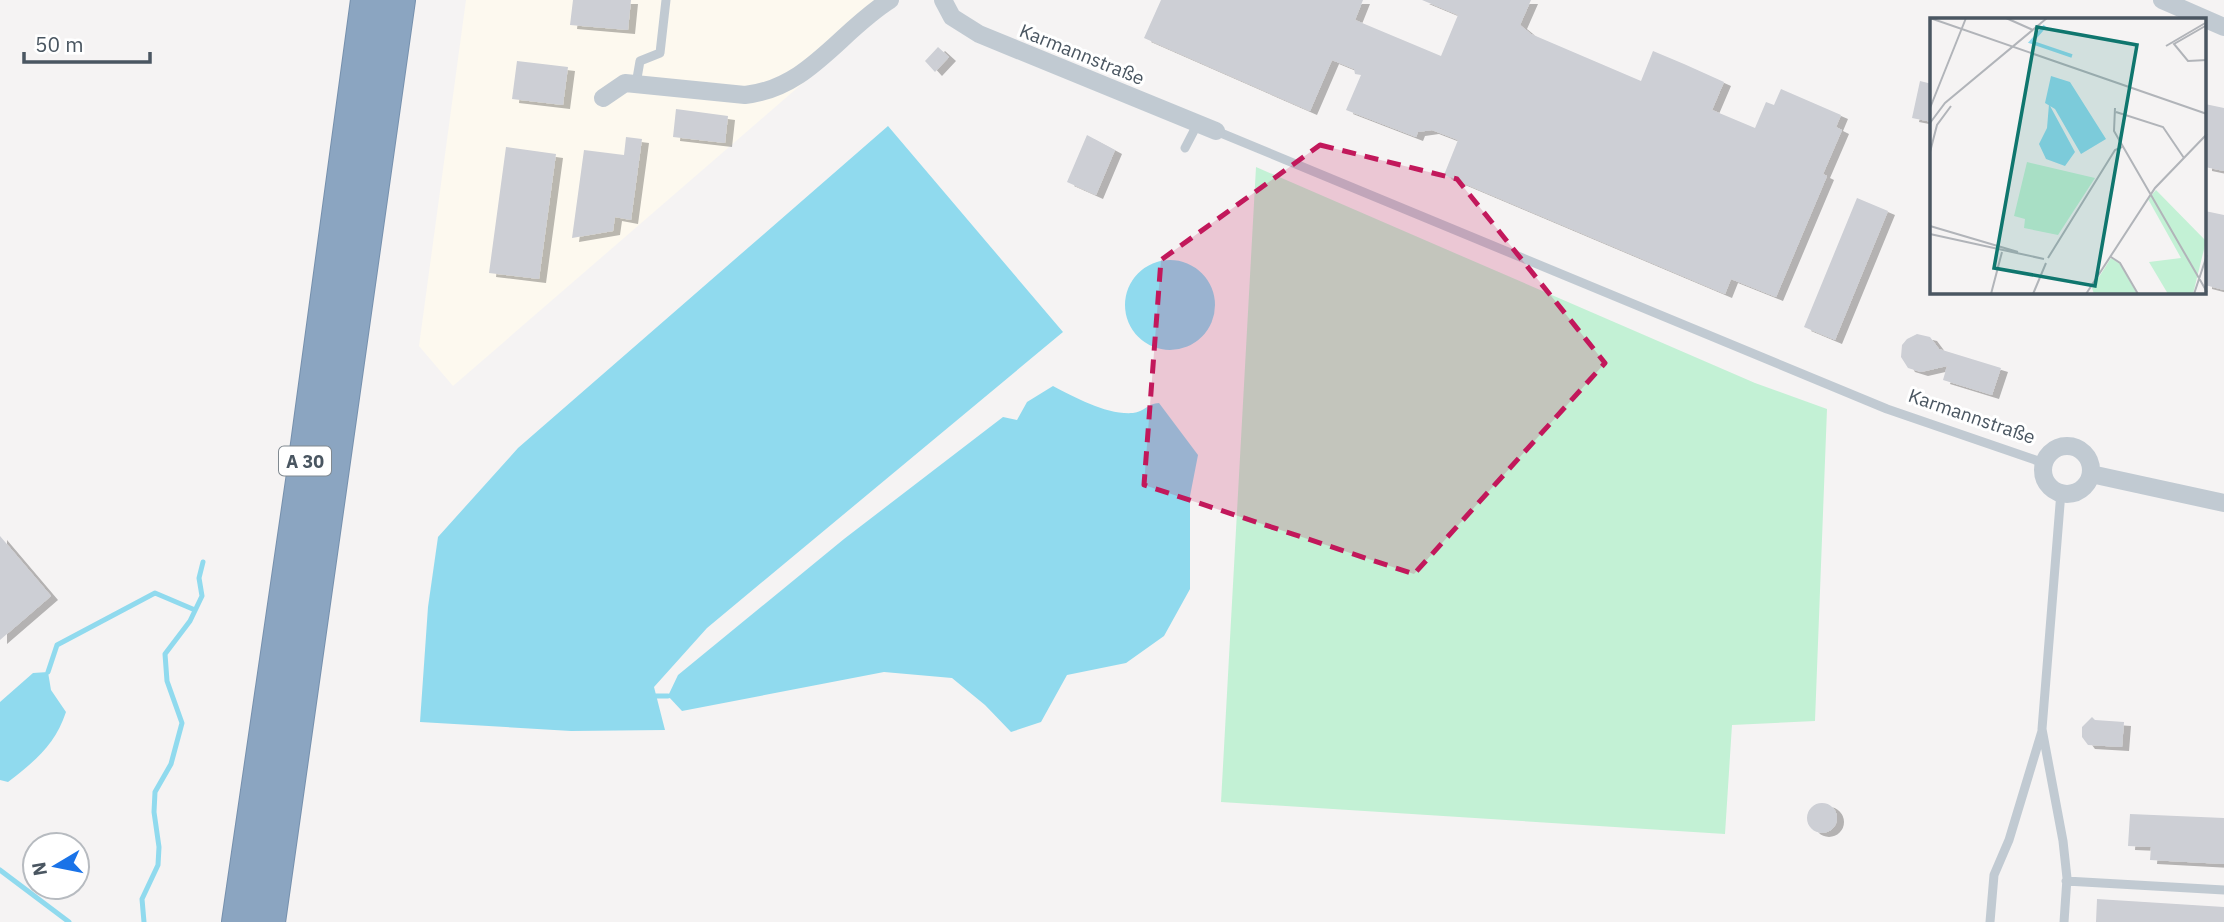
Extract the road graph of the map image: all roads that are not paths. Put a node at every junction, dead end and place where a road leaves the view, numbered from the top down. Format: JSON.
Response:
{"nodes":[{"id":1,"x":368,"y":0,"type":"edge"},
{"id":2,"x":399,"y":0,"type":"edge"},
{"id":3,"x":666,"y":0,"type":"edge"},
{"id":4,"x":890,"y":0,"type":"edge"},
{"id":5,"x":943,"y":0,"type":"edge"},
{"id":6,"x":2162,"y":0,"type":"edge"},
{"id":7,"x":2203,"y":18,"type":"edge"},
{"id":8,"x":2206,"y":19,"type":"edge"},
{"id":9,"x":2224,"y":27,"type":"edge"},
{"id":10,"x":636,"y":84,"type":"junction"},
{"id":11,"x":603,"y":98,"type":"dead end"},
{"id":12,"x":1198,"y":123,"type":"junction"},
{"id":13,"x":1216,"y":131,"type":"joint"},
{"id":14,"x":1185,"y":148,"type":"dead end"},
{"id":15,"x":2045,"y":463,"type":"junction"},
{"id":16,"x":2091,"y":474,"type":"junction"},
{"id":17,"x":2061,"y":492,"type":"junction"},
{"id":18,"x":2224,"y":502,"type":"edge"},
{"id":19,"x":2042,"y":729,"type":"junction"},
{"id":20,"x":2066,"y":881,"type":"junction"},
{"id":21,"x":2224,"y":890,"type":"edge"},
{"id":22,"x":238,"y":922,"type":"edge"},
{"id":23,"x":269,"y":922,"type":"edge"},
{"id":24,"x":1990,"y":922,"type":"edge"},
{"id":25,"x":2064,"y":922,"type":"edge"}],
"edges":[{"from":1,"to":22,"type":"highway","number":"A 30"},
{"from":2,"to":23,"type":"highway","number":"A 30"},
{"from":3,"to":10,"type":"lane"},
{"from":4,"to":10,"type":"street"},
{"from":5,"to":12,"type":"street","name":"Karmannstraße"},
{"from":6,"to":7,"type":"street"},
{"from":8,"to":9,"type":"street"},
{"from":10,"to":11,"type":"street"},
{"from":12,"to":13,"type":"street","name":"Karmannstraße"},
{"from":12,"to":14,"type":"lane"},
{"from":13,"to":15,"type":"lane","name":"Karmannstraße"},
{"from":15,"to":16,"type":"street"},
{"from":15,"to":17,"type":"street"},
{"from":16,"to":17,"type":"street"},
{"from":16,"to":18,"type":"street"},
{"from":17,"to":19,"type":"lane"},
{"from":19,"to":20,"type":"lane"},
{"from":19,"to":24,"type":"lane"},
{"from":20,"to":21,"type":"lane"},
{"from":20,"to":25,"type":"lane"}]}
